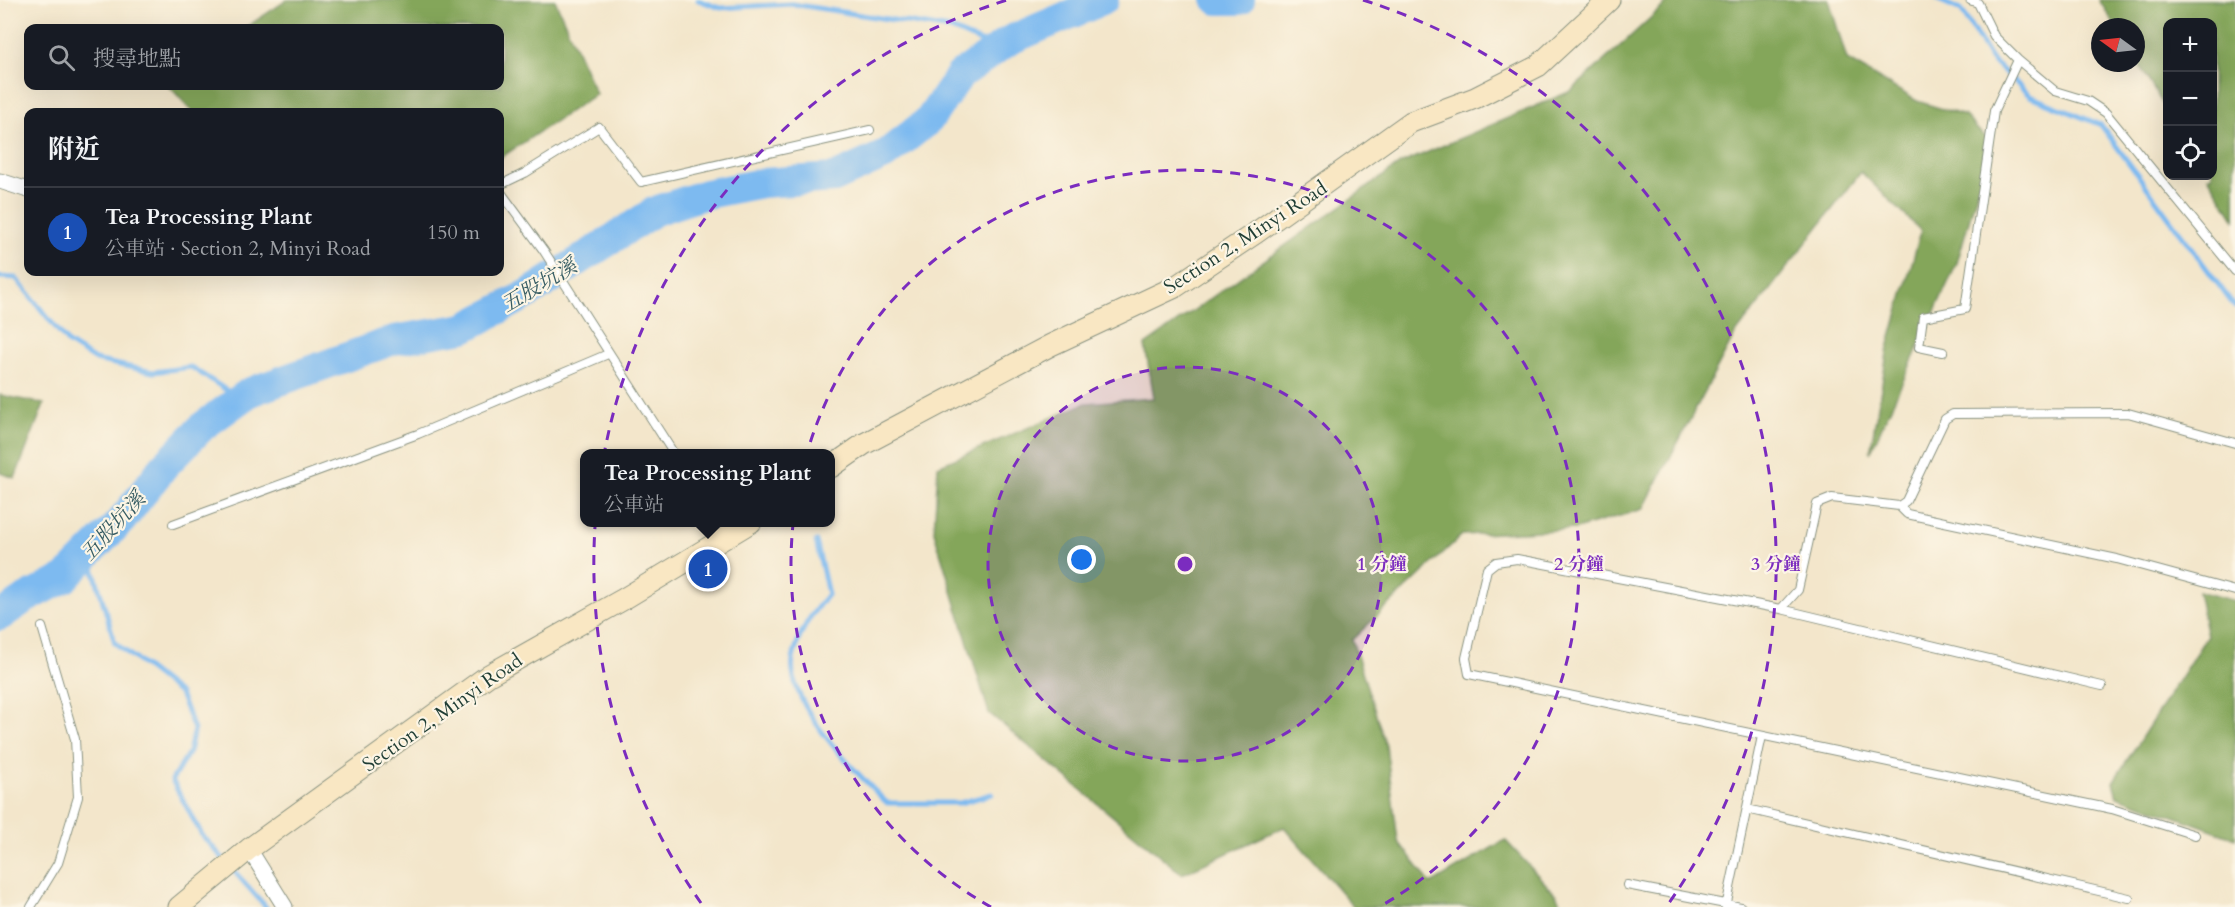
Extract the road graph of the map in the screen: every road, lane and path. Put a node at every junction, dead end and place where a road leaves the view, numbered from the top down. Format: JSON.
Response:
{"nodes":[{"id":1,"x":1609,"y":0,"type":"edge"},
{"id":2,"x":1970,"y":0,"type":"edge"},
{"id":3,"x":2018,"y":60,"type":"junction"},
{"id":4,"x":870,"y":130,"type":"dead end"},
{"id":5,"x":0,"y":181,"type":"edge"},
{"id":6,"x":504,"y":183,"type":"edge"},
{"id":7,"x":24,"y":189,"type":"edge"},
{"id":8,"x":504,"y":196,"type":"edge"},
{"id":9,"x":2235,"y":271,"type":"edge"},
{"id":10,"x":1943,"y":352,"type":"dead end"},
{"id":11,"x":608,"y":354,"type":"junction"},
{"id":12,"x":2235,"y":443,"type":"edge"},
{"id":13,"x":671,"y":449,"type":"edge"},
{"id":14,"x":835,"y":464,"type":"edge"},
{"id":15,"x":1899,"y":506,"type":"junction"},
{"id":16,"x":173,"y":524,"type":"dead end"},
{"id":17,"x":743,"y":527,"type":"edge"},
{"id":18,"x":2235,"y":591,"type":"edge"},
{"id":19,"x":1781,"y":609,"type":"junction"},
{"id":20,"x":42,"y":627,"type":"dead end"},
{"id":21,"x":2102,"y":686,"type":"dead end"},
{"id":22,"x":1762,"y":736,"type":"junction"},
{"id":23,"x":1747,"y":809,"type":"junction"},
{"id":24,"x":2195,"y":835,"type":"dead end"},
{"id":25,"x":243,"y":854,"type":"junction"},
{"id":26,"x":1627,"y":885,"type":"dead end"},
{"id":27,"x":2128,"y":898,"type":"dead end"},
{"id":28,"x":1727,"y":906,"type":"edge"},
{"id":29,"x":32,"y":907,"type":"edge"},
{"id":30,"x":179,"y":907,"type":"edge"},
{"id":31,"x":285,"y":907,"type":"edge"},
{"id":32,"x":1741,"y":907,"type":"edge"}],
"edges":[{"from":1,"to":14,"type":"main road","name":"Section 2, Minyi Road"},
{"from":2,"to":3,"type":"lane"},
{"from":3,"to":9,"type":"lane"},
{"from":3,"to":10,"type":"lane"},
{"from":4,"to":6,"type":"lane"},
{"from":5,"to":7,"type":"street"},
{"from":8,"to":11,"type":"lane"},
{"from":11,"to":13,"type":"lane"},
{"from":11,"to":16,"type":"lane"},
{"from":12,"to":15,"type":"lane"},
{"from":15,"to":18,"type":"lane"},
{"from":15,"to":19,"type":"lane"},
{"from":17,"to":25,"type":"main road","name":"Section 2, Minyi Road"},
{"from":19,"to":21,"type":"lane"},
{"from":19,"to":22,"type":"lane"},
{"from":20,"to":29,"type":"lane"},
{"from":22,"to":23,"type":"lane"},
{"from":22,"to":24,"type":"lane"},
{"from":23,"to":27,"type":"lane"},
{"from":23,"to":28,"type":"lane"},
{"from":25,"to":30,"type":"main road","name":"Section 2, Minyi Road"},
{"from":25,"to":31,"type":"street"},
{"from":26,"to":28,"type":"lane"},
{"from":28,"to":32,"type":"lane"}]}
